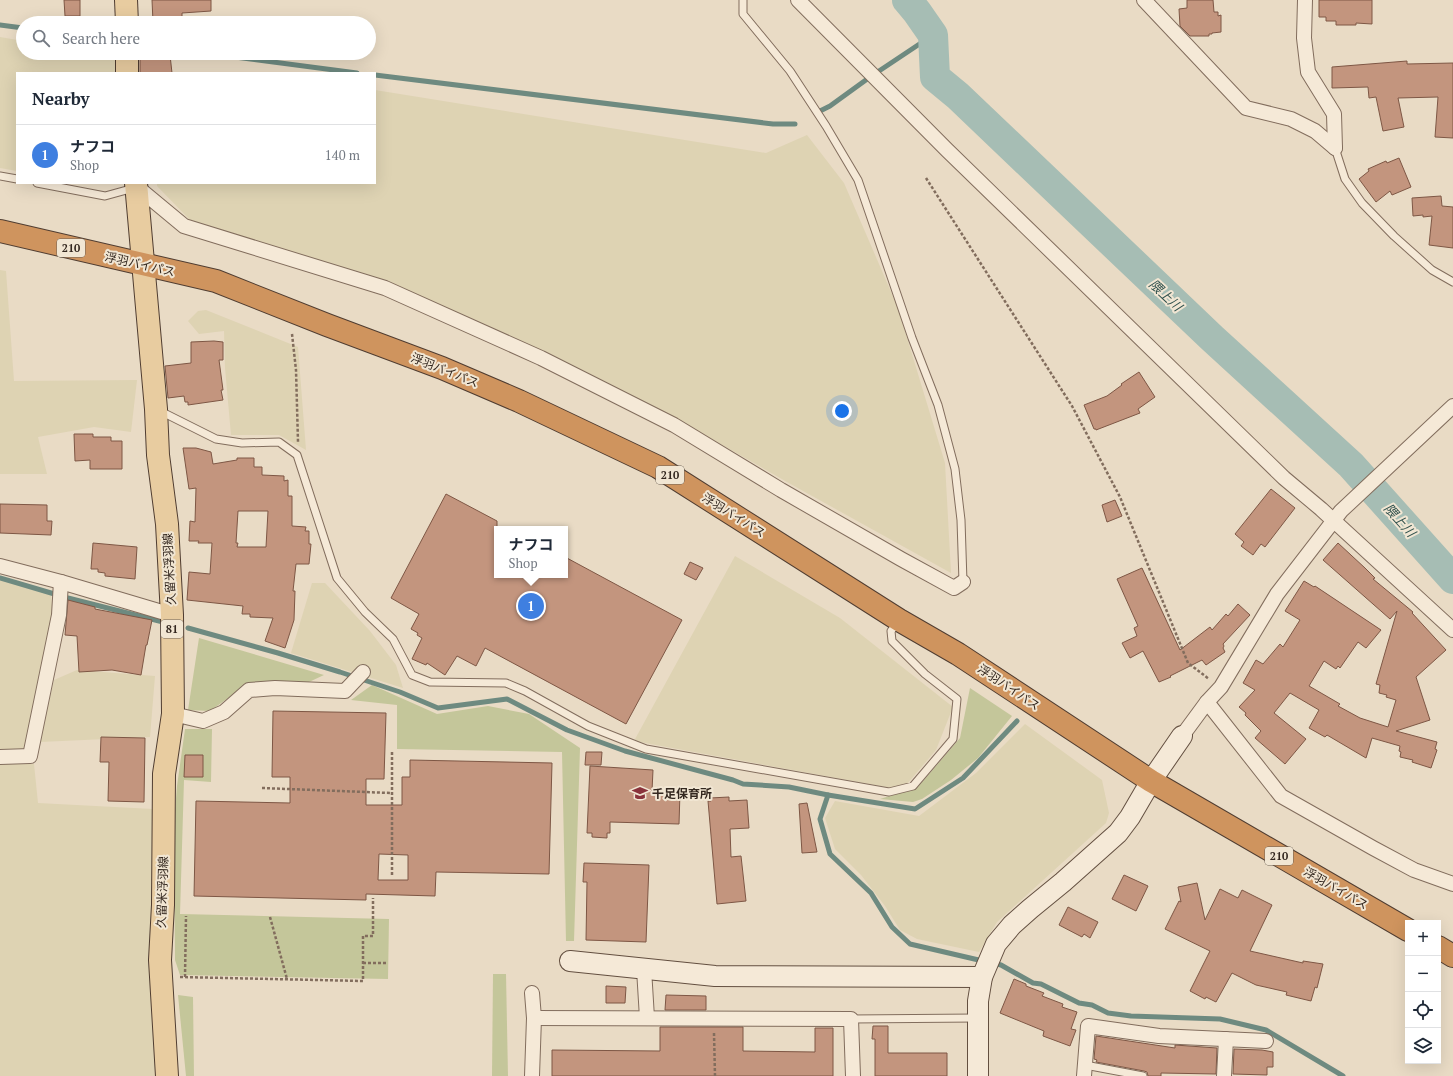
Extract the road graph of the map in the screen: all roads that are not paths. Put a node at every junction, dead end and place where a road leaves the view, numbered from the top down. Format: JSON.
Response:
{"nodes":[{"id":1,"x":126,"y":0,"type":"edge"},
{"id":2,"x":743,"y":0,"type":"edge"},
{"id":3,"x":798,"y":0,"type":"edge"},
{"id":4,"x":1144,"y":0,"type":"edge"},
{"id":5,"x":1305,"y":0,"type":"edge"},
{"id":6,"x":127,"y":16,"type":"edge"},
{"id":7,"x":1335,"y":148,"type":"junction"},
{"id":8,"x":0,"y":176,"type":"edge"},
{"id":9,"x":16,"y":179,"type":"edge"},
{"id":10,"x":42,"y":184,"type":"edge"},
{"id":11,"x":137,"y":185,"type":"edge"},
{"id":12,"x":0,"y":231,"type":"edge"},
{"id":13,"x":143,"y":265,"type":"junction"},
{"id":14,"x":1453,"y":282,"type":"edge"},
{"id":15,"x":1453,"y":406,"type":"edge"},
{"id":16,"x":156,"y":409,"type":"junction"},
{"id":17,"x":1337,"y":516,"type":"junction"},
{"id":18,"x":0,"y":566,"type":"edge"},
{"id":19,"x":61,"y":582,"type":"junction"},
{"id":20,"x":963,"y":582,"type":"joint"},
{"id":21,"x":172,"y":615,"type":"junction"},
{"id":22,"x":899,"y":620,"type":"junction"},
{"id":23,"x":1453,"y":630,"type":"edge"},
{"id":24,"x":363,"y":672,"type":"dead end"},
{"id":25,"x":1207,"y":702,"type":"junction"},
{"id":26,"x":173,"y":714,"type":"junction"},
{"id":27,"x":1182,"y":736,"type":"joint"},
{"id":28,"x":0,"y":756,"type":"edge"},
{"id":29,"x":1151,"y":781,"type":"junction"},
{"id":30,"x":1453,"y":884,"type":"edge"},
{"id":31,"x":1405,"y":928,"type":"edge"},
{"id":32,"x":1441,"y":949,"type":"edge"},
{"id":33,"x":1453,"y":956,"type":"edge"},
{"id":34,"x":570,"y":961,"type":"dead end"},
{"id":35,"x":644,"y":968,"type":"junction"},
{"id":36,"x":982,"y":977,"type":"junction"},
{"id":37,"x":532,"y":993,"type":"dead end"},
{"id":38,"x":534,"y":1018,"type":"junction"},
{"id":39,"x":647,"y":1018,"type":"junction"},
{"id":40,"x":977,"y":1018,"type":"junction"},
{"id":41,"x":851,"y":1019,"type":"junction"},
{"id":42,"x":1226,"y":1039,"type":"junction"},
{"id":43,"x":1266,"y":1041,"type":"dead end"},
{"id":44,"x":1085,"y":1070,"type":"edge"},
{"id":45,"x":166,"y":1076,"type":"edge"},
{"id":46,"x":532,"y":1076,"type":"edge"},
{"id":47,"x":853,"y":1076,"type":"edge"},
{"id":48,"x":978,"y":1076,"type":"edge"},
{"id":49,"x":1143,"y":1076,"type":"edge"},
{"id":50,"x":1224,"y":1076,"type":"edge"}],
"edges":[{"from":1,"to":6,"type":"main road"},
{"from":2,"to":20,"type":"lane"},
{"from":3,"to":17,"type":"street"},
{"from":4,"to":7,"type":"street"},
{"from":5,"to":7,"type":"street"},
{"from":7,"to":14,"type":"lane"},
{"from":8,"to":9,"type":"lane"},
{"from":10,"to":11,"type":"lane"},
{"from":11,"to":13,"type":"main road","name":"久留米浮羽線","number":"81"},
{"from":11,"to":20,"type":"street"},
{"from":12,"to":13,"type":"highway","name":"浮羽バイパス","number":"210"},
{"from":13,"to":16,"type":"main road","name":"久留米浮羽線","number":"81"},
{"from":13,"to":22,"type":"highway","name":"浮羽バイパス","number":"210"},
{"from":15,"to":17,"type":"street"},
{"from":16,"to":21,"type":"main road","name":"久留米浮羽線","number":"81"},
{"from":16,"to":22,"type":"lane"},
{"from":17,"to":23,"type":"street"},
{"from":17,"to":25,"type":"street"},
{"from":18,"to":19,"type":"street"},
{"from":19,"to":21,"type":"street"},
{"from":19,"to":28,"type":"street"},
{"from":21,"to":26,"type":"main road","name":"久留米浮羽線","number":"81"},
{"from":22,"to":29,"type":"highway","name":"浮羽バイパス","number":"210"},
{"from":24,"to":26,"type":"street"},
{"from":25,"to":27,"type":"street"},
{"from":25,"to":30,"type":"street"},
{"from":26,"to":45,"type":"main road","name":"久留米浮羽線","number":"81"},
{"from":27,"to":29,"type":"street"},
{"from":29,"to":31,"type":"highway","name":"浮羽バイパス","number":"210"},
{"from":29,"to":36,"type":"street"},
{"from":32,"to":33,"type":"highway"},
{"from":34,"to":35,"type":"street"},
{"from":35,"to":36,"type":"street"},
{"from":35,"to":39,"type":"street"},
{"from":36,"to":40,"type":"street"},
{"from":37,"to":38,"type":"street"},
{"from":38,"to":39,"type":"street"},
{"from":38,"to":46,"type":"street"},
{"from":39,"to":41,"type":"street"},
{"from":40,"to":41,"type":"lane"},
{"from":40,"to":48,"type":"street"},
{"from":41,"to":47,"type":"street"},
{"from":42,"to":43,"type":"street"},
{"from":42,"to":44,"type":"street"},
{"from":42,"to":50,"type":"street"},
{"from":44,"to":49,"type":"lane"}]}
